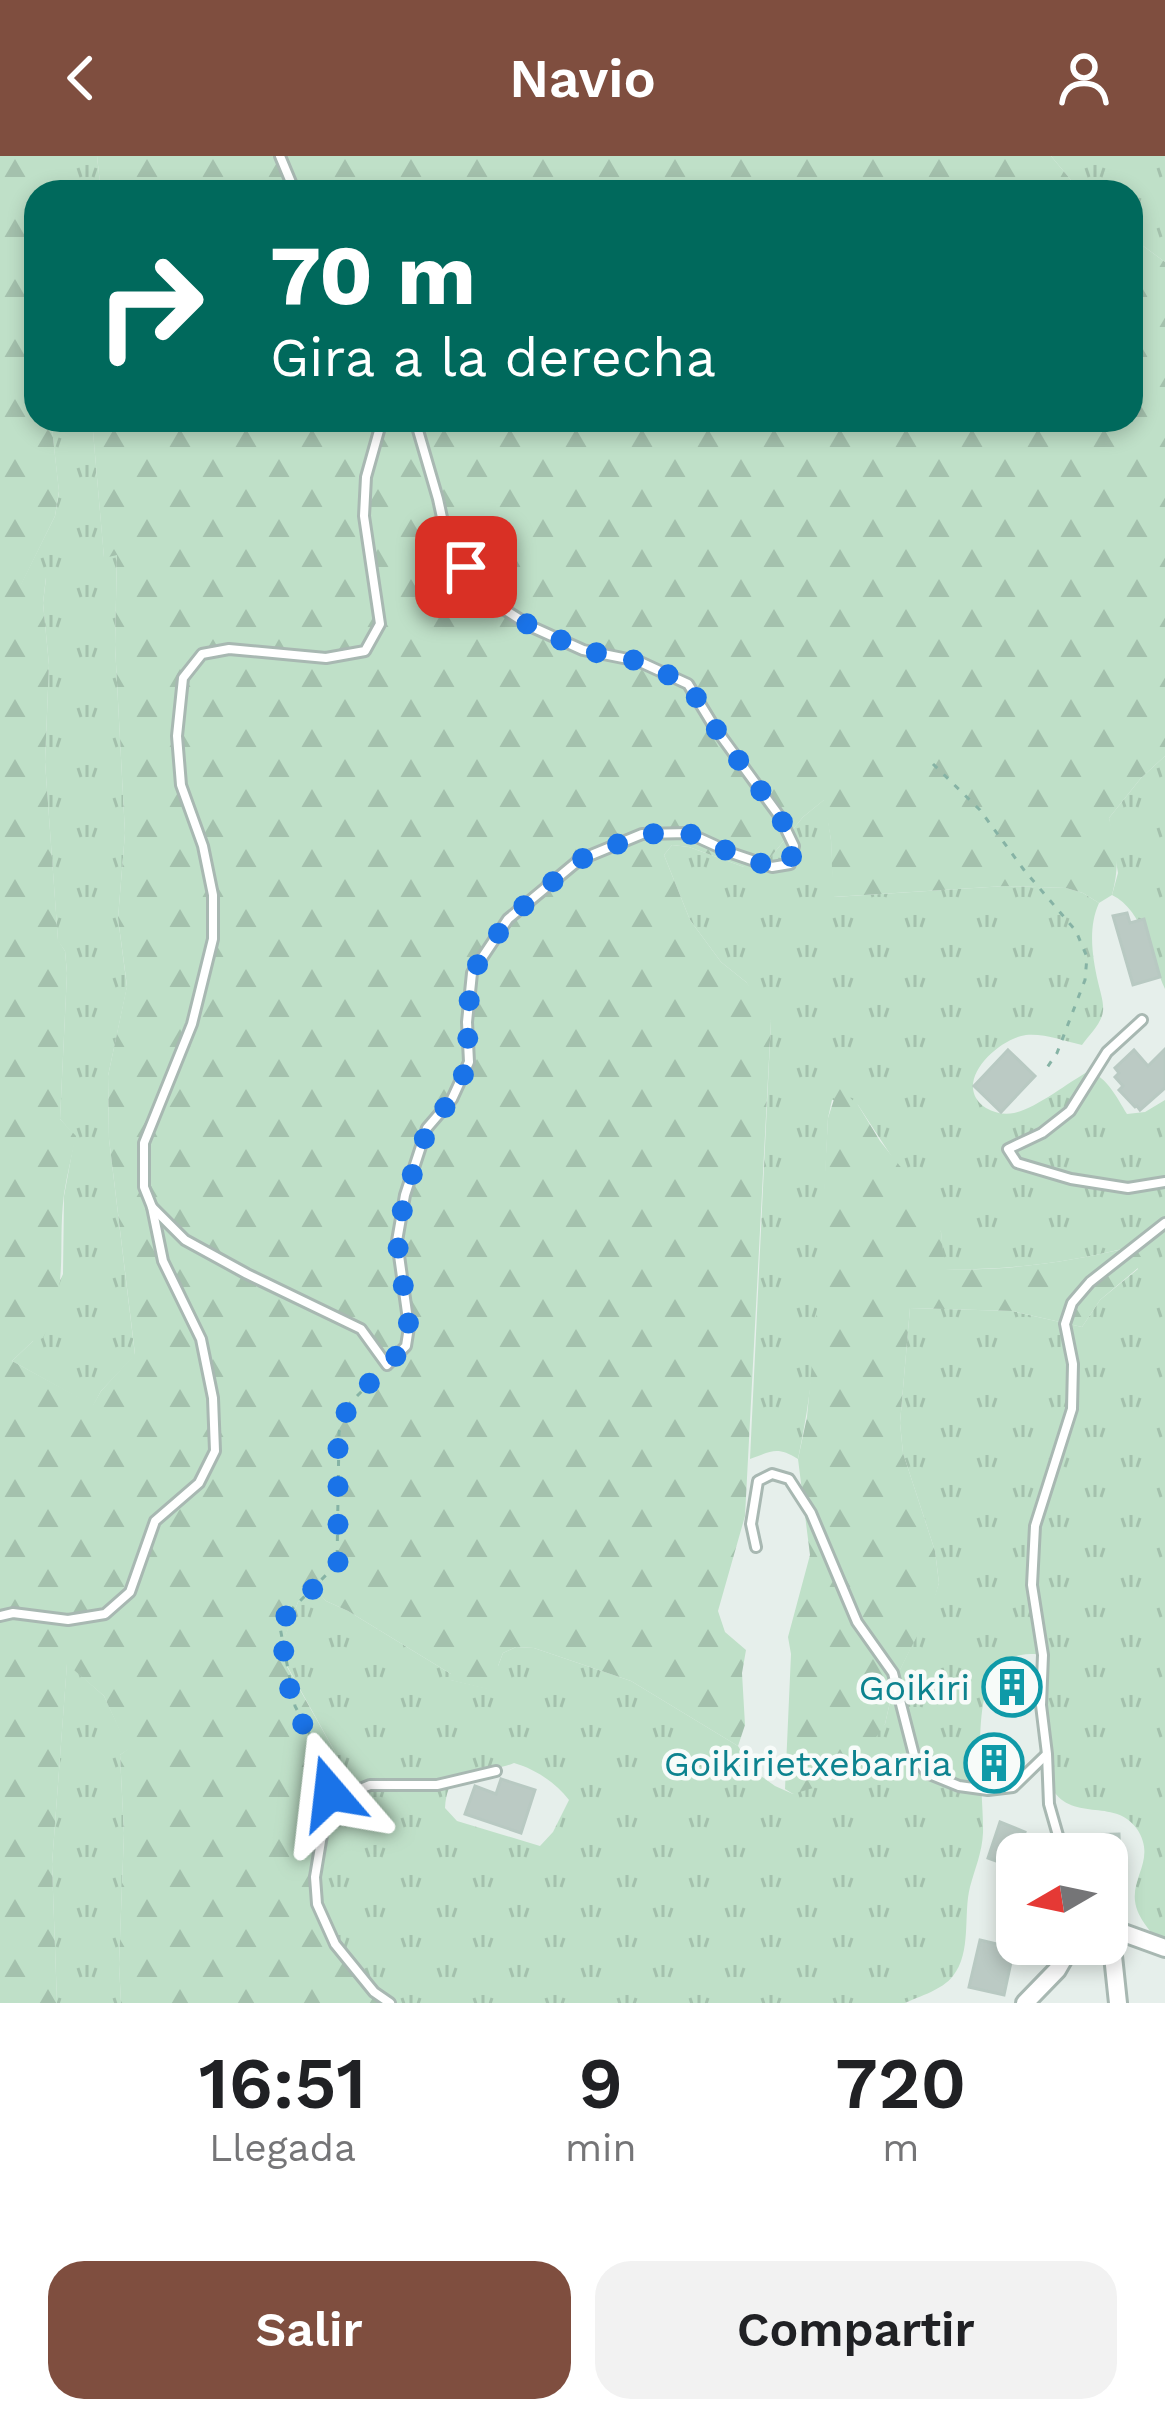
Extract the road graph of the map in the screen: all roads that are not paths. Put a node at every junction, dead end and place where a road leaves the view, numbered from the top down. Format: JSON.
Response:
{"nodes":[{"id":1,"x":379,"y":432,"type":"edge"},
{"id":2,"x":418,"y":432,"type":"edge"},
{"id":3,"x":1142,"y":1020,"type":"dead end"},
{"id":4,"x":1165,"y":1182,"type":"edge"},
{"id":5,"x":152,"y":1207,"type":"junction"},
{"id":6,"x":1165,"y":1222,"type":"edge"},
{"id":7,"x":756,"y":1547,"type":"dead end"},
{"id":8,"x":0,"y":1616,"type":"edge"},
{"id":9,"x":1047,"y":1754,"type":"junction"},
{"id":10,"x":496,"y":1771,"type":"dead end"},
{"id":11,"x":1058,"y":1833,"type":"edge"},
{"id":12,"x":1128,"y":1934,"type":"edge"},
{"id":13,"x":1165,"y":1948,"type":"edge"},
{"id":14,"x":1060,"y":1965,"type":"edge"},
{"id":15,"x":1114,"y":1965,"type":"edge"},
{"id":16,"x":390,"y":2003,"type":"edge"},
{"id":17,"x":1025,"y":2003,"type":"edge"},
{"id":18,"x":1118,"y":2003,"type":"edge"}],
"edges":[{"from":1,"to":5,"type":"lane"},
{"from":2,"to":5,"type":"lane"},
{"from":3,"to":4,"type":"lane"},
{"from":5,"to":8,"type":"lane"},
{"from":6,"to":9,"type":"lane"},
{"from":7,"to":9,"type":"lane"},
{"from":9,"to":11,"type":"lane"},
{"from":10,"to":16,"type":"lane"},
{"from":12,"to":13,"type":"street"},
{"from":14,"to":17,"type":"street"},
{"from":15,"to":18,"type":"street"}]}
